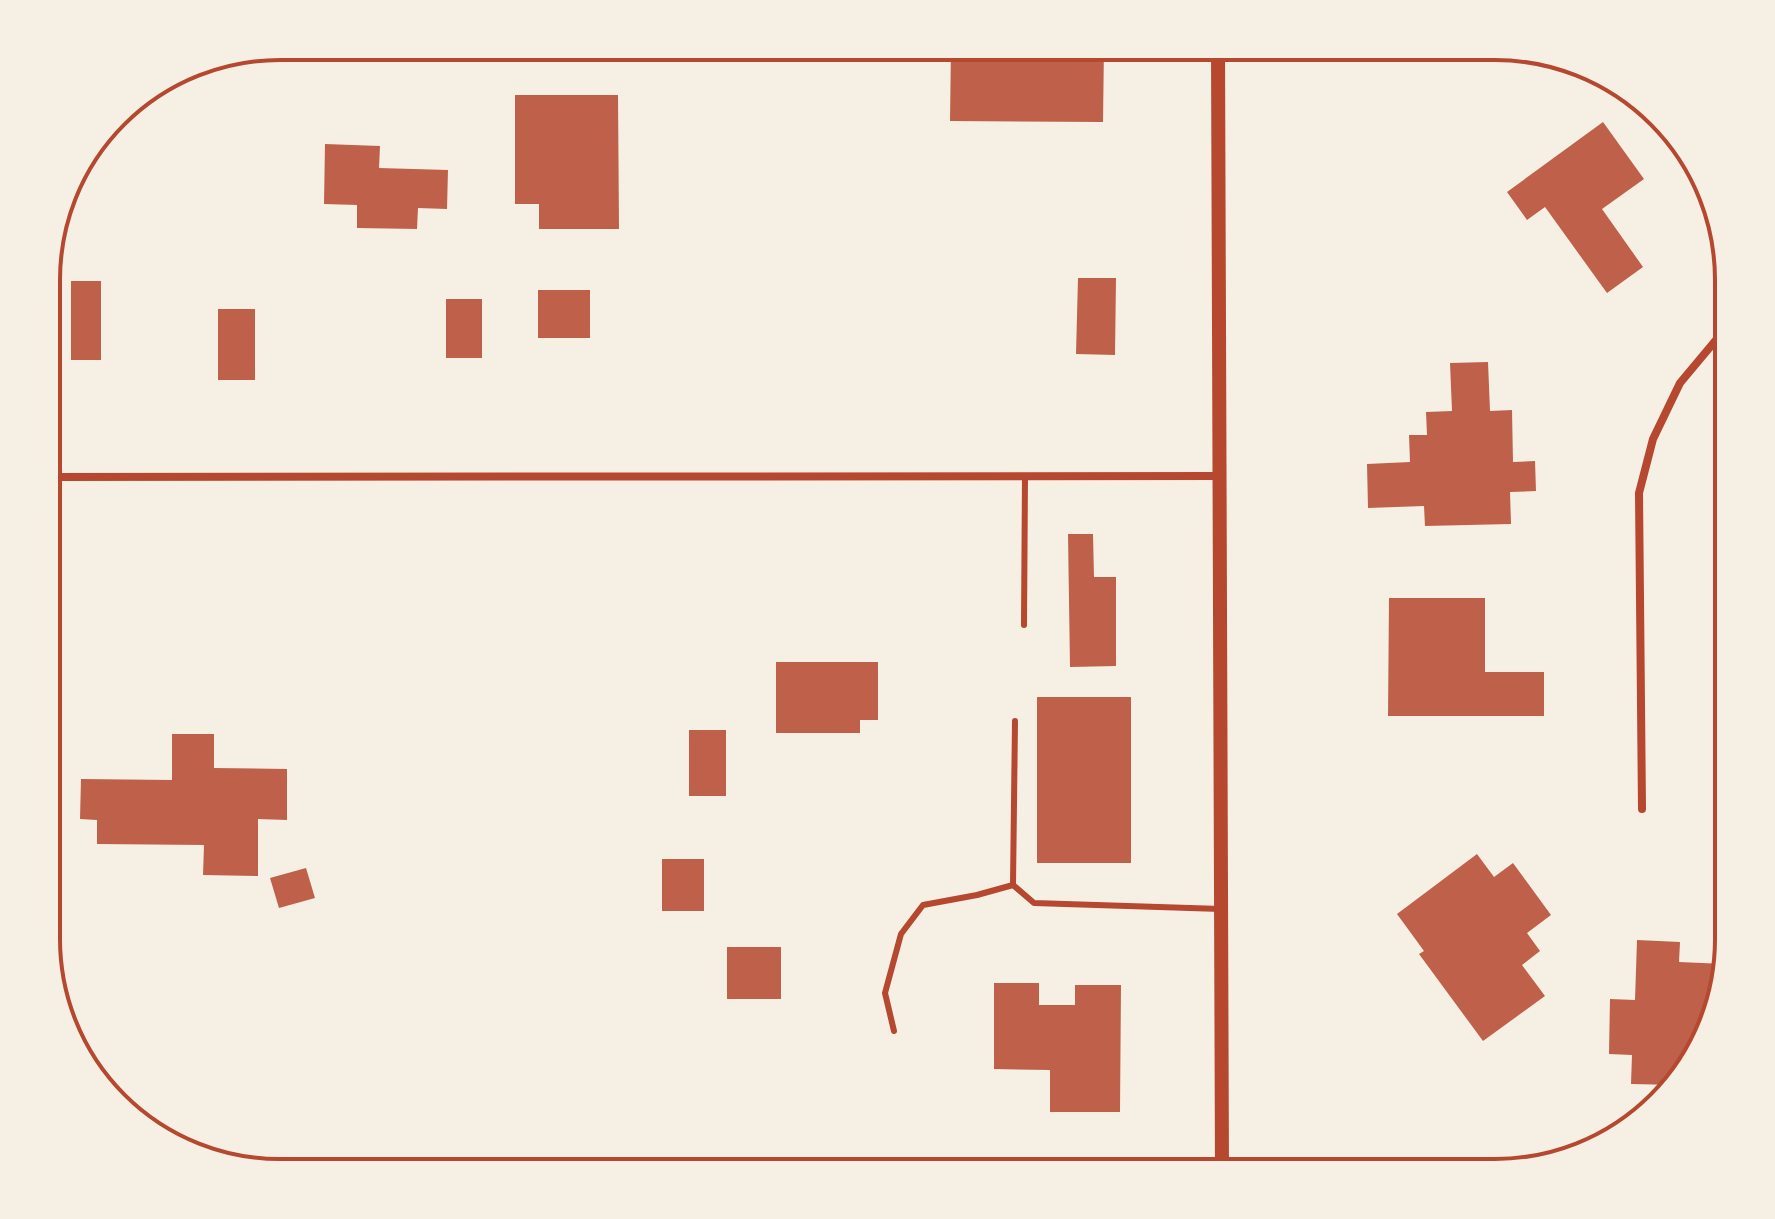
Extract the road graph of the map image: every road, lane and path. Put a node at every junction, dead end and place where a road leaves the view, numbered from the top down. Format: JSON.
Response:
{"nodes":[{"id":1,"x":1218,"y":60,"type":"edge"},
{"id":2,"x":1715,"y":341,"type":"edge"},
{"id":3,"x":1025,"y":476,"type":"junction"},
{"id":4,"x":1220,"y":476,"type":"junction"},
{"id":5,"x":60,"y":477,"type":"edge"},
{"id":6,"x":1024,"y":625,"type":"dead end"},
{"id":7,"x":1015,"y":721,"type":"dead end"},
{"id":8,"x":1642,"y":809,"type":"dead end"},
{"id":9,"x":1013,"y":885,"type":"junction"},
{"id":10,"x":1221,"y":909,"type":"junction"},
{"id":11,"x":894,"y":1031,"type":"dead end"},
{"id":12,"x":1222,"y":1159,"type":"edge"}],
"edges":[{"from":1,"to":4,"type":"street"},
{"from":2,"to":8,"type":"street"},
{"from":3,"to":4,"type":"street"},
{"from":3,"to":5,"type":"street"},
{"from":3,"to":6,"type":"lane"},
{"from":4,"to":10,"type":"street"},
{"from":7,"to":9,"type":"lane"},
{"from":9,"to":10,"type":"lane"},
{"from":9,"to":11,"type":"lane"},
{"from":10,"to":12,"type":"street"}]}
